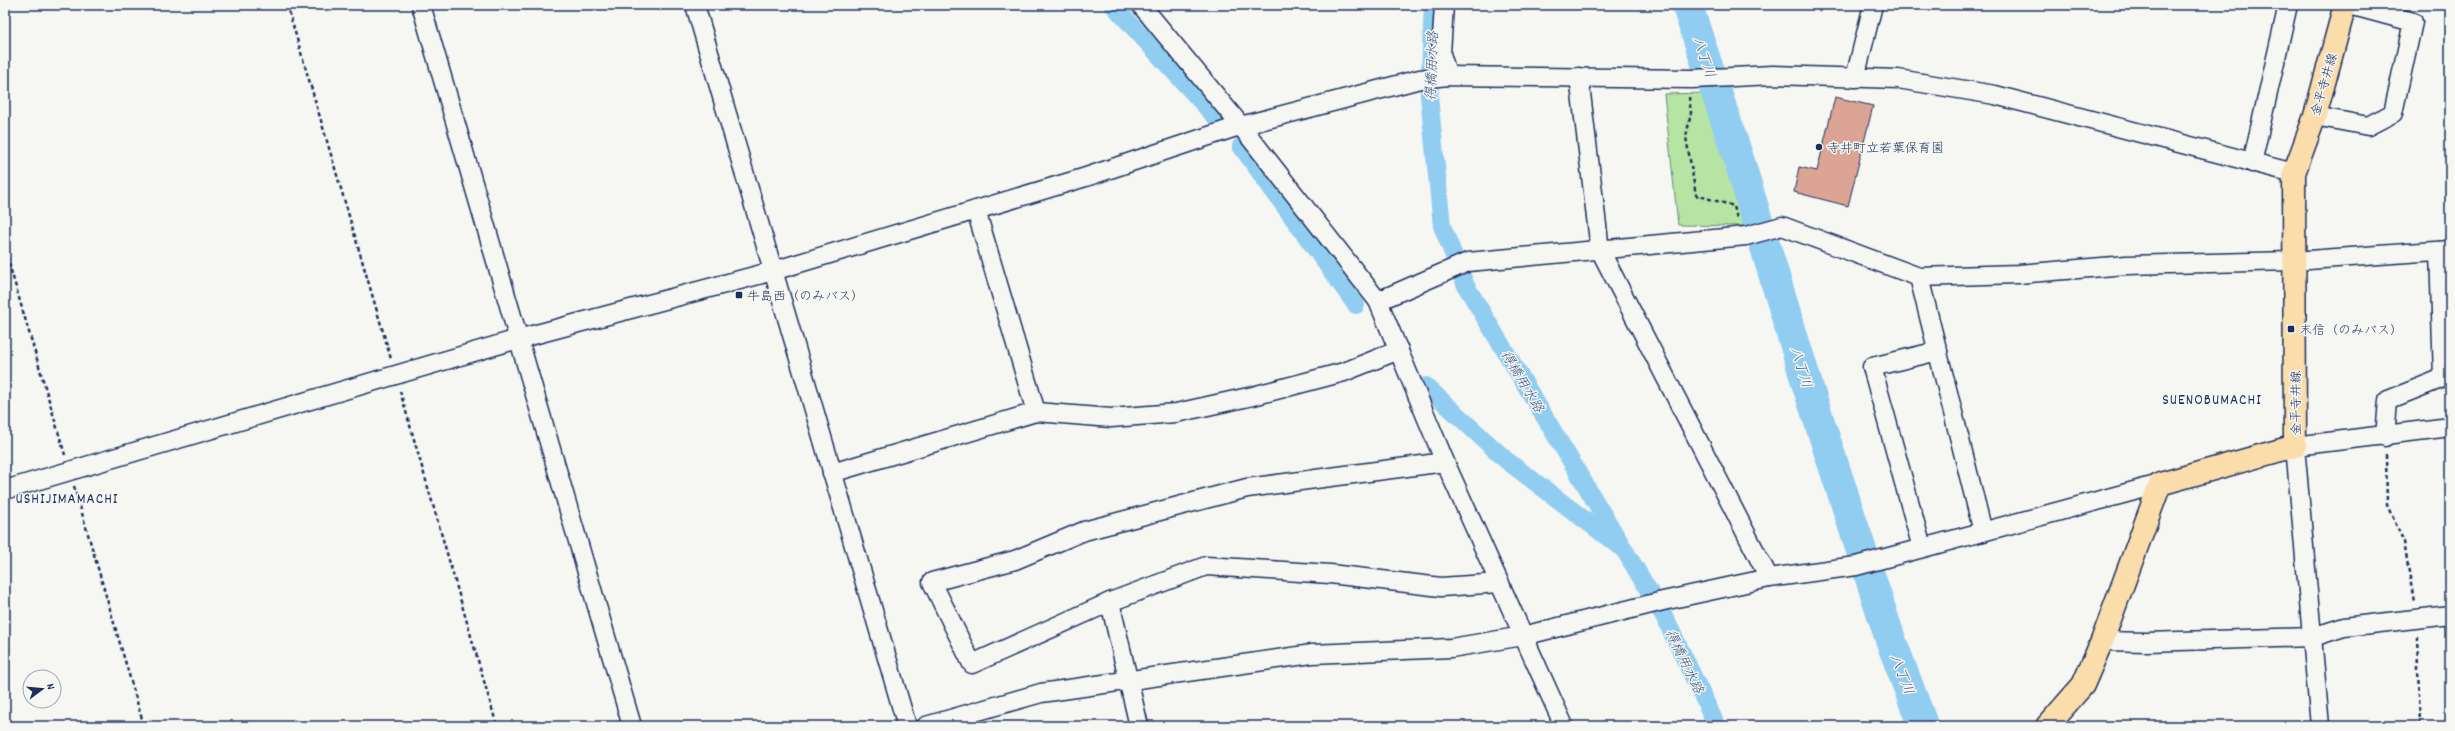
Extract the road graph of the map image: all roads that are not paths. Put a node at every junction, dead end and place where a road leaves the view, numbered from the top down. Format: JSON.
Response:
{"nodes":[{"id":1,"x":421,"y":5,"type":"edge"},
{"id":2,"x":695,"y":5,"type":"edge"},
{"id":3,"x":1141,"y":5,"type":"edge"},
{"id":4,"x":1444,"y":5,"type":"edge"},
{"id":5,"x":1873,"y":5,"type":"edge"},
{"id":6,"x":2288,"y":5,"type":"edge"},
{"id":7,"x":2345,"y":5,"type":"edge"},
{"id":8,"x":2350,"y":5,"type":"edge"},
{"id":9,"x":1443,"y":77,"type":"junction"},
{"id":10,"x":1579,"y":77,"type":"junction"},
{"id":11,"x":1855,"y":78,"type":"junction"},
{"id":12,"x":2315,"y":116,"type":"junction"},
{"id":13,"x":1237,"y":127,"type":"junction"},
{"id":14,"x":2252,"y":163,"type":"junction"},
{"id":15,"x":2294,"y":173,"type":"junction"},
{"id":16,"x":976,"y":210,"type":"junction"},
{"id":17,"x":1600,"y":250,"type":"junction"},
{"id":18,"x":2444,"y":250,"type":"edge"},
{"id":19,"x":2294,"y":261,"type":"junction"},
{"id":20,"x":773,"y":271,"type":"junction"},
{"id":21,"x":1920,"y":277,"type":"junction"},
{"id":22,"x":1378,"y":301,"type":"junction"},
{"id":23,"x":518,"y":339,"type":"junction"},
{"id":24,"x":1399,"y":350,"type":"junction"},
{"id":25,"x":1938,"y":351,"type":"junction"},
{"id":26,"x":1036,"y":412,"type":"junction"},
{"id":27,"x":2450,"y":427,"type":"edge"},
{"id":28,"x":2385,"y":436,"type":"junction"},
{"id":29,"x":2295,"y":446,"type":"junction"},
{"id":30,"x":1445,"y":462,"type":"junction"},
{"id":31,"x":832,"y":473,"type":"junction"},
{"id":32,"x":2160,"y":484,"type":"junction"},
{"id":33,"x":5,"y":490,"type":"edge"},
{"id":34,"x":1983,"y":532,"type":"junction"},
{"id":35,"x":1922,"y":548,"type":"junction"},
{"id":36,"x":1769,"y":578,"type":"junction"},
{"id":37,"x":1500,"y":583,"type":"junction"},
{"id":38,"x":1110,"y":602,"type":"junction"},
{"id":39,"x":2450,"y":615,"type":"edge"},
{"id":40,"x":1523,"y":636,"type":"junction"},
{"id":41,"x":2313,"y":637,"type":"junction"},
{"id":42,"x":2102,"y":641,"type":"junction"},
{"id":43,"x":1129,"y":680,"type":"junction"},
{"id":44,"x":632,"y":726,"type":"edge"},
{"id":45,"x":907,"y":726,"type":"edge"},
{"id":46,"x":926,"y":726,"type":"edge"},
{"id":47,"x":1138,"y":726,"type":"edge"},
{"id":48,"x":1563,"y":726,"type":"edge"},
{"id":49,"x":2047,"y":726,"type":"edge"},
{"id":50,"x":2320,"y":726,"type":"edge"}],
"edges":[{"from":1,"to":23,"type":"street"},
{"from":2,"to":20,"type":"street"},
{"from":3,"to":13,"type":"street"},
{"from":4,"to":9,"type":"street"},
{"from":5,"to":11,"type":"street"},
{"from":6,"to":14,"type":"street"},
{"from":7,"to":12,"type":"main road","name":"金平寺井線"},
{"from":8,"to":12,"type":"street"},
{"from":9,"to":10,"type":"street"},
{"from":9,"to":13,"type":"street"},
{"from":10,"to":11,"type":"street"},
{"from":10,"to":17,"type":"street"},
{"from":11,"to":14,"type":"street"},
{"from":12,"to":15,"type":"main road","name":"金平寺井線"},
{"from":13,"to":16,"type":"street"},
{"from":13,"to":22,"type":"street"},
{"from":14,"to":15,"type":"street"},
{"from":15,"to":19,"type":"main road","name":"金平寺井線"},
{"from":16,"to":20,"type":"street"},
{"from":16,"to":26,"type":"street"},
{"from":17,"to":21,"type":"street"},
{"from":17,"to":22,"type":"street"},
{"from":17,"to":36,"type":"street"},
{"from":18,"to":19,"type":"street"},
{"from":18,"to":28,"type":"street"},
{"from":19,"to":21,"type":"street"},
{"from":19,"to":29,"type":"main road","name":"金平寺井線"},
{"from":20,"to":23,"type":"street"},
{"from":20,"to":31,"type":"street"},
{"from":21,"to":25,"type":"street"},
{"from":22,"to":24,"type":"street"},
{"from":23,"to":33,"type":"street"},
{"from":23,"to":44,"type":"street"},
{"from":24,"to":26,"type":"street"},
{"from":24,"to":30,"type":"street"},
{"from":25,"to":34,"type":"street"},
{"from":25,"to":35,"type":"street"},
{"from":26,"to":31,"type":"street"},
{"from":27,"to":28,"type":"street"},
{"from":28,"to":29,"type":"street"},
{"from":29,"to":32,"type":"main road","name":"金平寺井線"},
{"from":29,"to":41,"type":"street"},
{"from":30,"to":37,"type":"street"},
{"from":30,"to":38,"type":"street"},
{"from":31,"to":45,"type":"street"},
{"from":32,"to":34,"type":"street"},
{"from":32,"to":42,"type":"main road"},
{"from":34,"to":35,"type":"street"},
{"from":35,"to":36,"type":"street"},
{"from":36,"to":40,"type":"street"},
{"from":37,"to":38,"type":"street"},
{"from":37,"to":40,"type":"street"},
{"from":38,"to":43,"type":"street"},
{"from":39,"to":41,"type":"street"},
{"from":40,"to":43,"type":"street"},
{"from":40,"to":48,"type":"street"},
{"from":41,"to":42,"type":"street"},
{"from":41,"to":50,"type":"street"},
{"from":42,"to":49,"type":"main road"},
{"from":43,"to":46,"type":"street"},
{"from":43,"to":47,"type":"street"}]}
